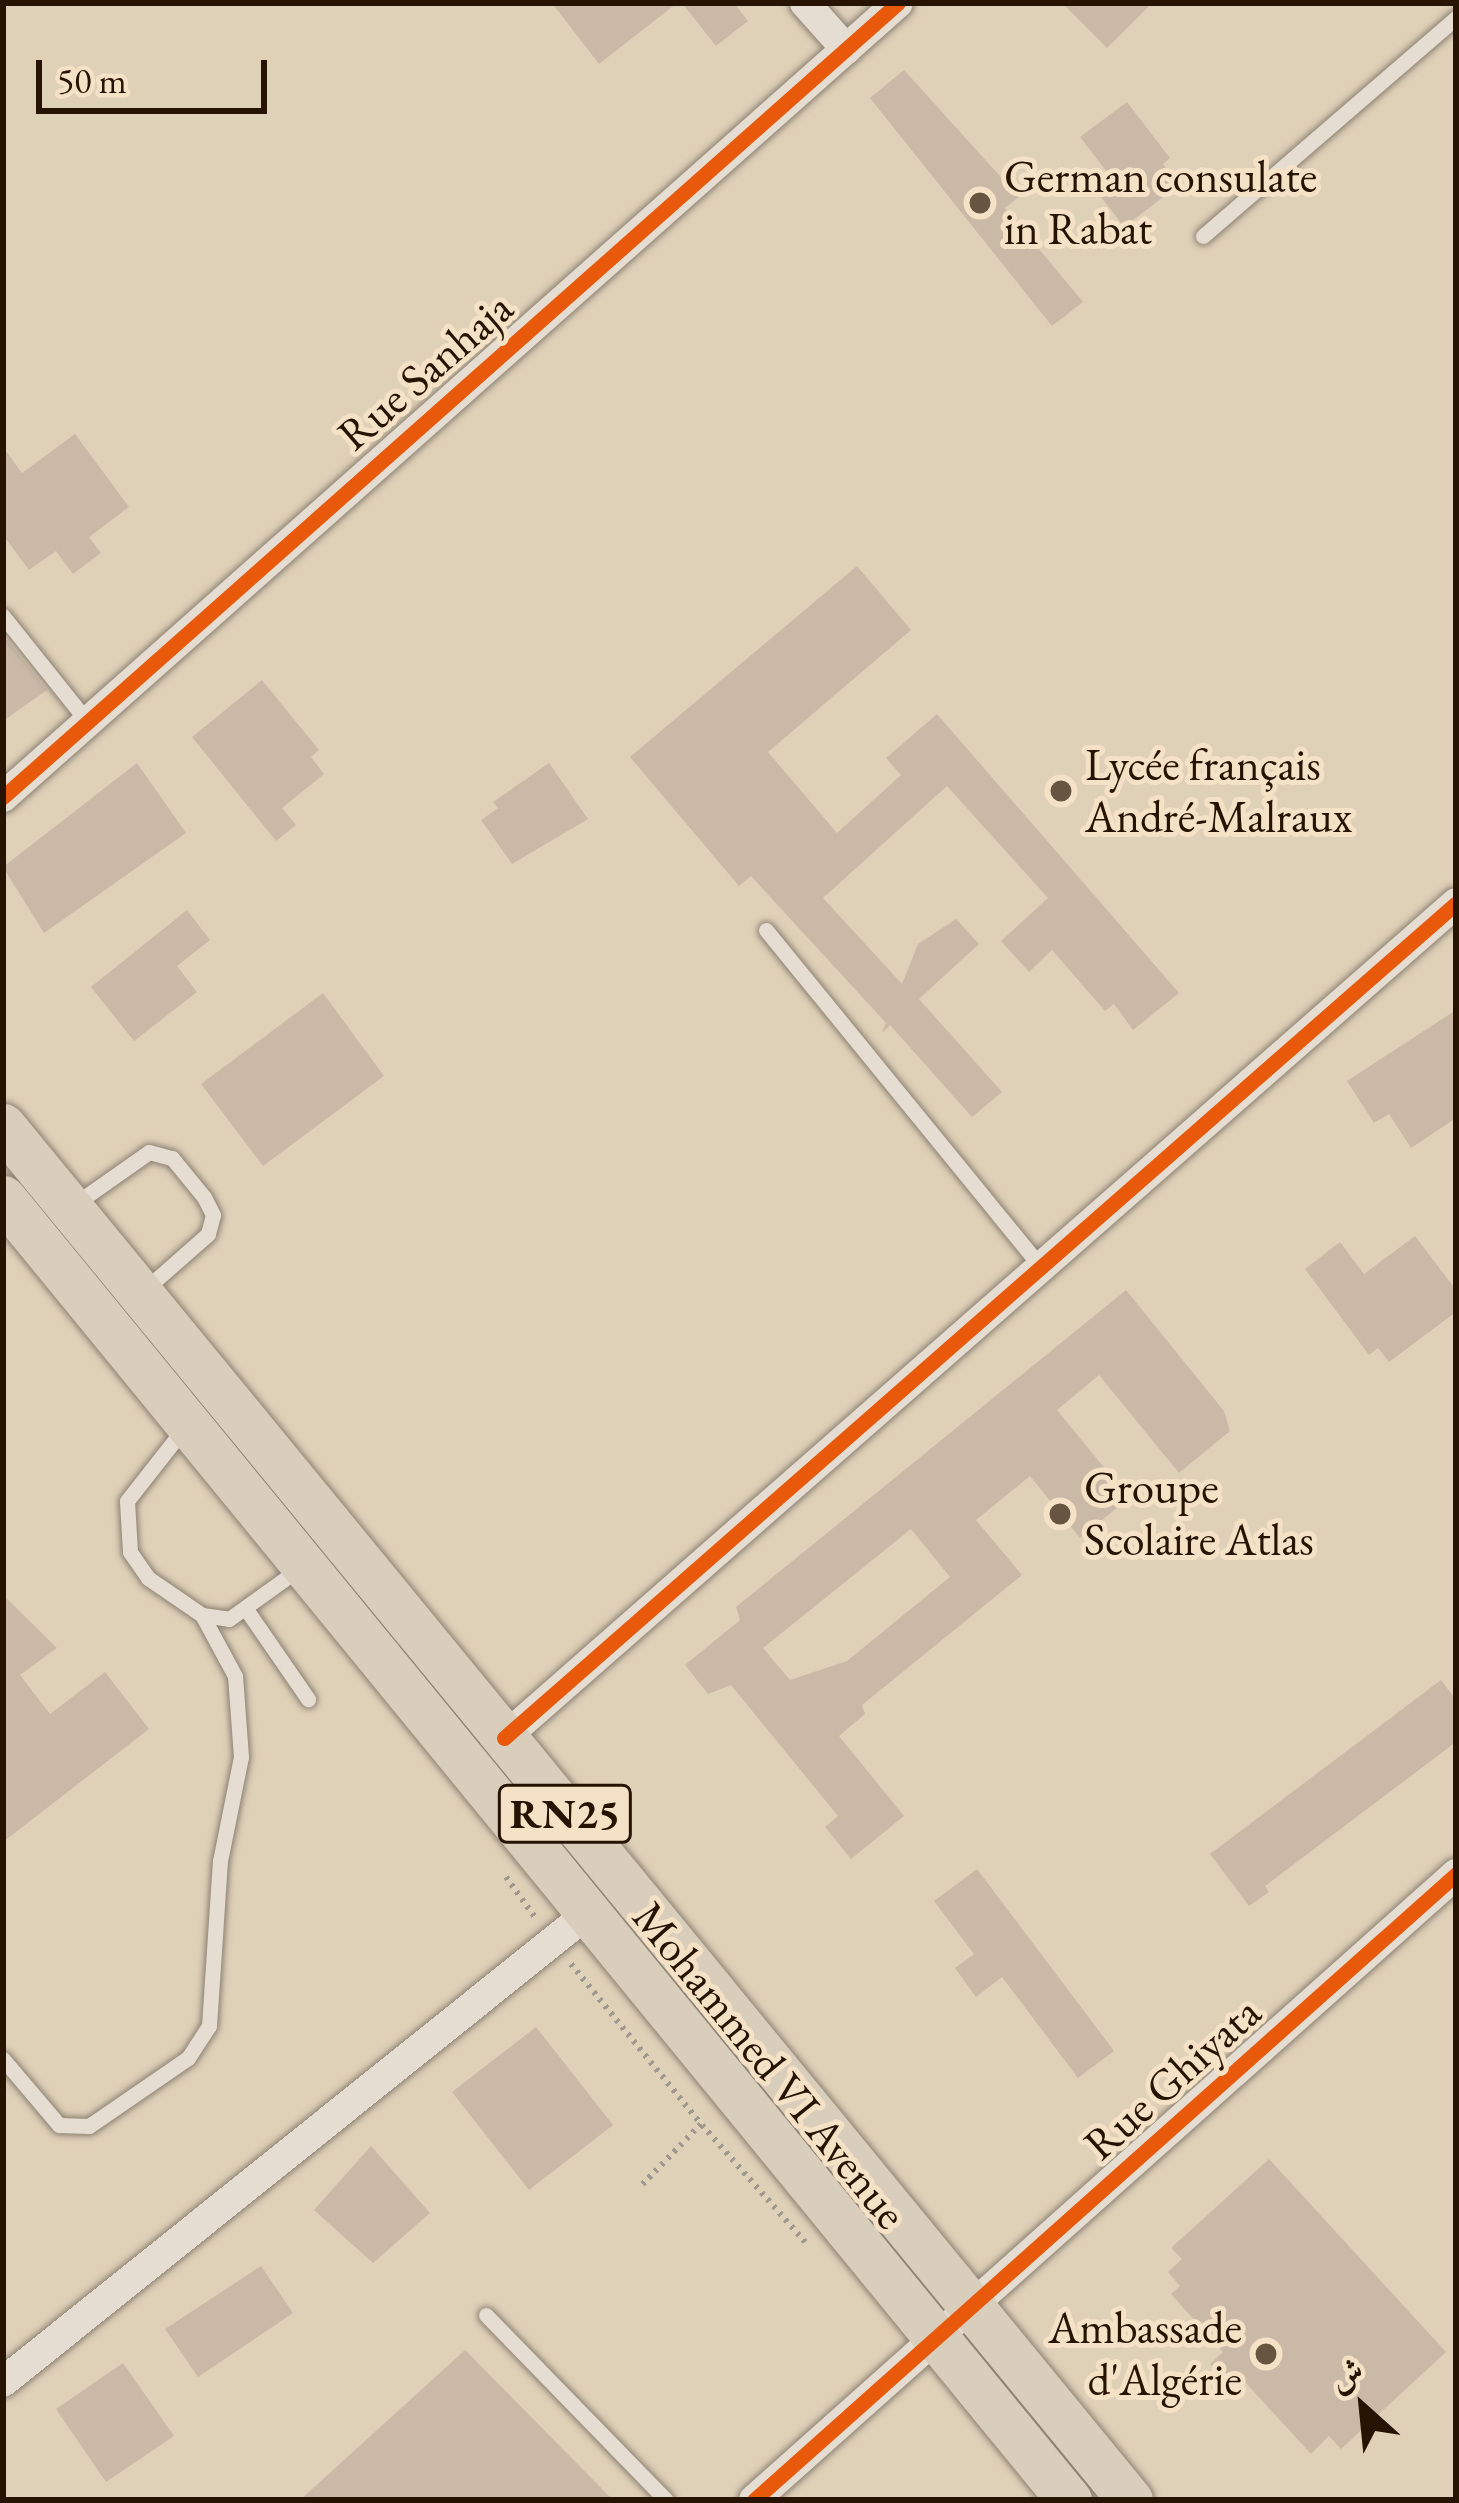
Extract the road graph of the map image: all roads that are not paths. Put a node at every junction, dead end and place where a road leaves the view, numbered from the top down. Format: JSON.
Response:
{"nodes":[{"id":1,"x":805,"y":3,"type":"edge"},
{"id":2,"x":898,"y":3,"type":"edge"},
{"id":3,"x":1456,"y":18,"type":"edge"},
{"id":4,"x":846,"y":49,"type":"junction"},
{"id":5,"x":1203,"y":236,"type":"dead end"},
{"id":6,"x":3,"y":616,"type":"edge"},
{"id":7,"x":86,"y":720,"type":"junction"},
{"id":8,"x":3,"y":797,"type":"edge"},
{"id":9,"x":1456,"y":903,"type":"edge"},
{"id":10,"x":766,"y":930,"type":"dead end"},
{"id":11,"x":3,"y":1126,"type":"edge"},
{"id":12,"x":3,"y":1198,"type":"edge"},
{"id":13,"x":70,"y":1208,"type":"junction"},
{"id":14,"x":1041,"y":1267,"type":"junction"},
{"id":15,"x":140,"y":1294,"type":"junction"},
{"id":16,"x":187,"y":1425,"type":"junction"},
{"id":17,"x":302,"y":1566,"type":"junction"},
{"id":18,"x":248,"y":1612,"type":"junction"},
{"id":19,"x":202,"y":1616,"type":"junction"},
{"id":20,"x":308,"y":1699,"type":"dead end"},
{"id":21,"x":503,"y":1738,"type":"junction"},
{"id":22,"x":1456,"y":1874,"type":"edge"},
{"id":23,"x":570,"y":1928,"type":"junction"},
{"id":24,"x":3,"y":2059,"type":"edge"},
{"id":25,"x":486,"y":2315,"type":"dead end"},
{"id":26,"x":953,"y":2322,"type":"junction"},
{"id":27,"x":3,"y":2381,"type":"edge"},
{"id":28,"x":666,"y":2500,"type":"edge"},
{"id":29,"x":754,"y":2500,"type":"edge"},
{"id":30,"x":1069,"y":2500,"type":"edge"},
{"id":31,"x":1130,"y":2500,"type":"edge"}],
"edges":[{"from":1,"to":4,"type":"street"},
{"from":2,"to":4,"type":"street","name":"Rue Sanhaja"},
{"from":3,"to":5,"type":"lane"},
{"from":4,"to":7,"type":"street","name":"Rue Sanhaja"},
{"from":6,"to":7,"type":"lane"},
{"from":7,"to":8,"type":"street","name":"Rue Sanhaja"},
{"from":9,"to":14,"type":"street"},
{"from":10,"to":14,"type":"lane"},
{"from":11,"to":13,"type":"main road","name":"Mohammed VI Avenue","number":"RN25"},
{"from":12,"to":16,"type":"main road","number":"RN25"},
{"from":13,"to":15,"type":"main road","name":"Mohammed VI Avenue","number":"RN25"},
{"from":13,"to":15,"type":"lane"},
{"from":14,"to":21,"type":"street"},
{"from":15,"to":21,"type":"main road","name":"Mohammed VI Avenue","number":"RN25"},
{"from":16,"to":17,"type":"main road","number":"RN25"},
{"from":16,"to":19,"type":"lane"},
{"from":17,"to":18,"type":"lane"},
{"from":17,"to":23,"type":"main road","number":"RN25"},
{"from":18,"to":19,"type":"lane"},
{"from":18,"to":20,"type":"lane"},
{"from":19,"to":24,"type":"lane"},
{"from":21,"to":26,"type":"main road","name":"Mohammed VI Avenue","number":"RN25"},
{"from":22,"to":26,"type":"street","name":"Rue Ghiyata"},
{"from":23,"to":26,"type":"main road","number":"RN25"},
{"from":23,"to":27,"type":"street"},
{"from":25,"to":28,"type":"lane"},
{"from":26,"to":29,"type":"street","name":"Rue Ghiyata"},
{"from":26,"to":30,"type":"main road","number":"RN25"},
{"from":26,"to":31,"type":"main road","name":"Mohammed VI Avenue","number":"RN25"}]}
